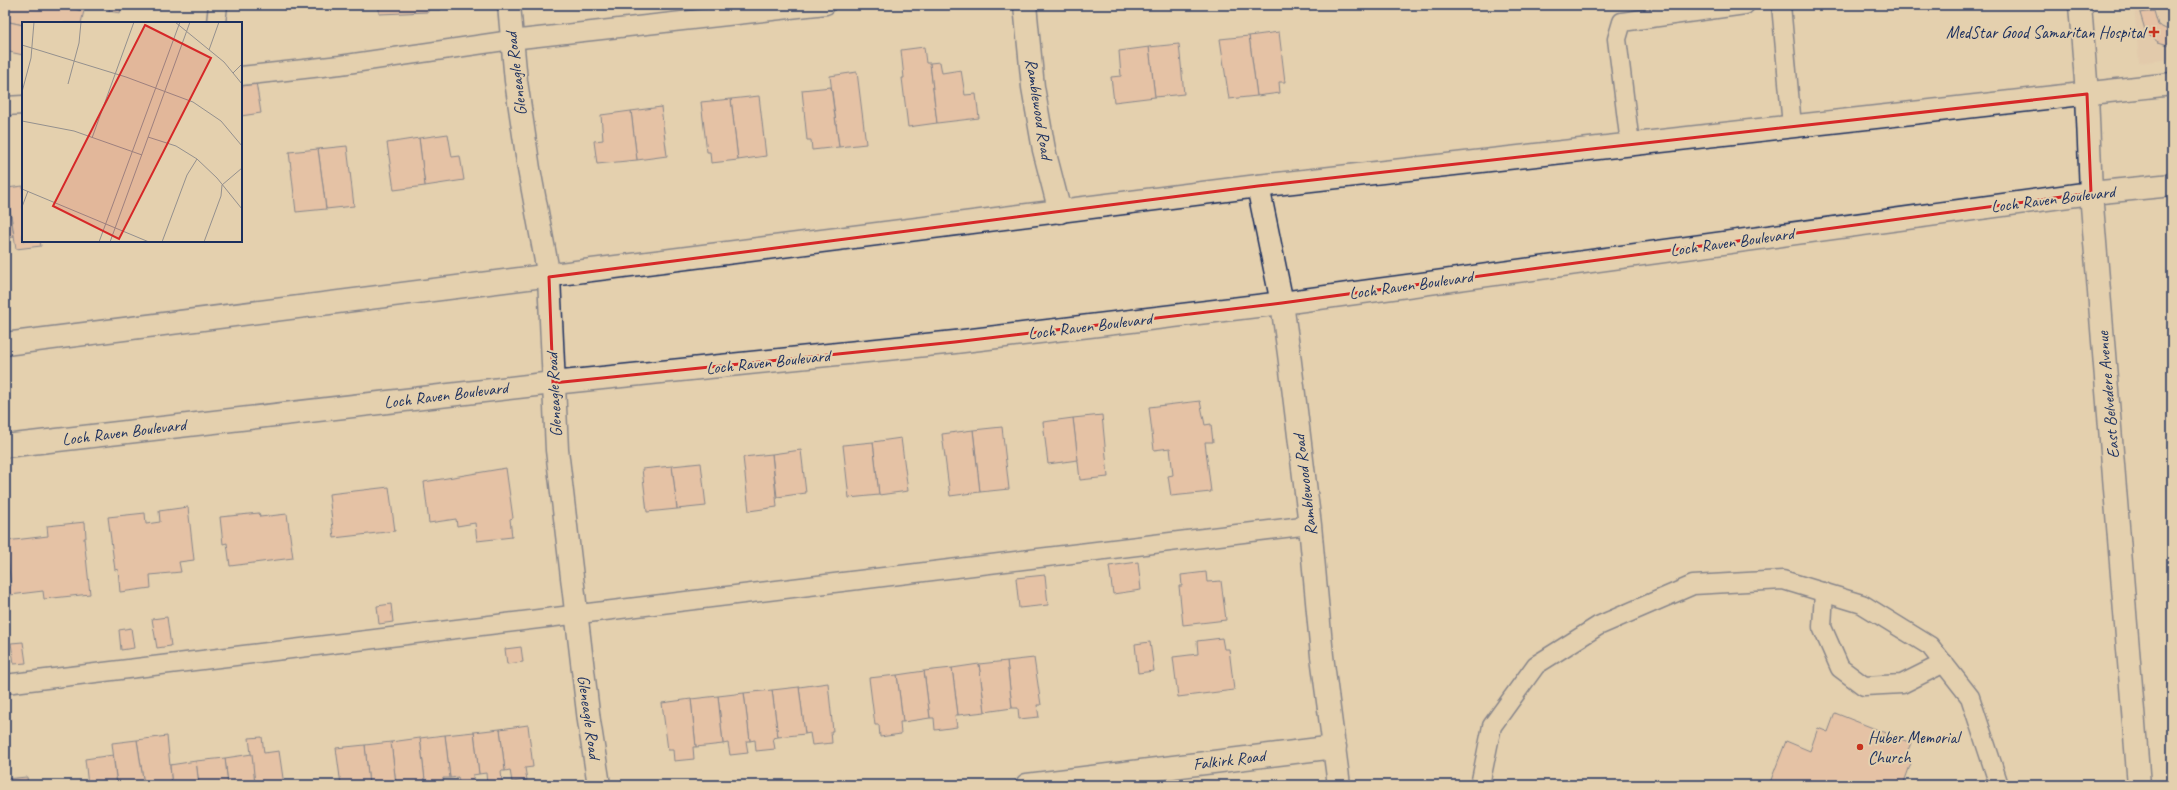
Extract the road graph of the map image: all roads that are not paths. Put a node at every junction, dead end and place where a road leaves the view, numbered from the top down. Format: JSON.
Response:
{"nodes":[{"id":1,"x":218,"y":5,"type":"edge"},
{"id":2,"x":509,"y":5,"type":"edge"},
{"id":3,"x":826,"y":5,"type":"edge"},
{"id":4,"x":1024,"y":5,"type":"edge"},
{"id":5,"x":1745,"y":5,"type":"edge"},
{"id":6,"x":1781,"y":5,"type":"edge"},
{"id":7,"x":2080,"y":5,"type":"edge"},
{"id":8,"x":748,"y":9,"type":"edge"},
{"id":9,"x":216,"y":22,"type":"edge"},
{"id":10,"x":511,"y":40,"type":"junction"},
{"id":11,"x":242,"y":76,"type":"edge"},
{"id":12,"x":2172,"y":84,"type":"edge"},
{"id":13,"x":2087,"y":94,"type":"junction"},
{"id":14,"x":22,"y":105,"type":"edge"},
{"id":15,"x":5,"y":106,"type":"edge"},
{"id":16,"x":1792,"y":126,"type":"junction"},
{"id":17,"x":1630,"y":144,"type":"junction"},
{"id":18,"x":2172,"y":185,"type":"edge"},
{"id":19,"x":1258,"y":186,"type":"junction"},
{"id":20,"x":2091,"y":193,"type":"junction"},
{"id":21,"x":1060,"y":212,"type":"junction"},
{"id":22,"x":549,"y":277,"type":"junction"},
{"id":23,"x":1282,"y":303,"type":"junction"},
{"id":24,"x":5,"y":344,"type":"edge"},
{"id":25,"x":554,"y":383,"type":"junction"},
{"id":26,"x":5,"y":446,"type":"edge"},
{"id":27,"x":1310,"y":525,"type":"junction"},
{"id":28,"x":1824,"y":592,"type":"junction"},
{"id":29,"x":576,"y":614,"type":"junction"},
{"id":30,"x":1944,"y":663,"type":"junction"},
{"id":31,"x":5,"y":684,"type":"edge"},
{"id":32,"x":1335,"y":747,"type":"junction"},
{"id":33,"x":1086,"y":781,"type":"edge"},
{"id":34,"x":599,"y":785,"type":"edge"},
{"id":35,"x":1027,"y":785,"type":"edge"},
{"id":36,"x":1339,"y":785,"type":"edge"},
{"id":37,"x":1480,"y":785,"type":"edge"},
{"id":38,"x":1999,"y":785,"type":"edge"},
{"id":39,"x":2139,"y":785,"type":"edge"}],
"edges":[{"from":1,"to":9,"type":"lane"},
{"from":2,"to":10,"type":"main road","name":"Gleneagle Road"},
{"from":3,"to":8,"type":"lane"},
{"from":4,"to":21,"type":"main road","name":"Ramblewood Road"},
{"from":5,"to":17,"type":"lane"},
{"from":6,"to":16,"type":"lane"},
{"from":7,"to":13,"type":"main road","name":"East Belvedere Avenue"},
{"from":8,"to":10,"type":"lane"},
{"from":10,"to":11,"type":"lane"},
{"from":10,"to":22,"type":"main road","name":"Gleneagle Road"},
{"from":12,"to":13,"type":"main road"},
{"from":13,"to":16,"type":"main road"},
{"from":13,"to":20,"type":"main road","name":"East Belvedere Avenue"},
{"from":14,"to":15,"type":"lane"},
{"from":16,"to":17,"type":"main road"},
{"from":17,"to":19,"type":"main road"},
{"from":18,"to":20,"type":"main road","name":"Loch Raven Boulevard"},
{"from":19,"to":21,"type":"main road"},
{"from":19,"to":23,"type":"main road","name":"Ramblewood Road"},
{"from":20,"to":23,"type":"main road","name":"Loch Raven Boulevard"},
{"from":20,"to":39,"type":"main road","name":"East Belvedere Avenue"},
{"from":21,"to":22,"type":"main road"},
{"from":22,"to":24,"type":"main road"},
{"from":22,"to":25,"type":"main road","name":"Gleneagle Road"},
{"from":23,"to":25,"type":"main road","name":"Loch Raven Boulevard"},
{"from":23,"to":27,"type":"main road","name":"Ramblewood Road"},
{"from":25,"to":26,"type":"main road","name":"Loch Raven Boulevard"},
{"from":25,"to":29,"type":"main road","name":"Gleneagle Road"},
{"from":27,"to":29,"type":"lane"},
{"from":27,"to":32,"type":"main road","name":"Ramblewood Road"},
{"from":28,"to":30,"type":"lane"},
{"from":28,"to":30,"type":"lane"},
{"from":28,"to":37,"type":"lane"},
{"from":29,"to":31,"type":"lane"},
{"from":29,"to":34,"type":"main road","name":"Gleneagle Road"},
{"from":30,"to":38,"type":"lane"},
{"from":32,"to":33,"type":"main road","name":"Falkirk Road"},
{"from":32,"to":36,"type":"main road","name":"Ramblewood Road"},
{"from":33,"to":35,"type":"main road","name":"Falkirk Road"}]}
